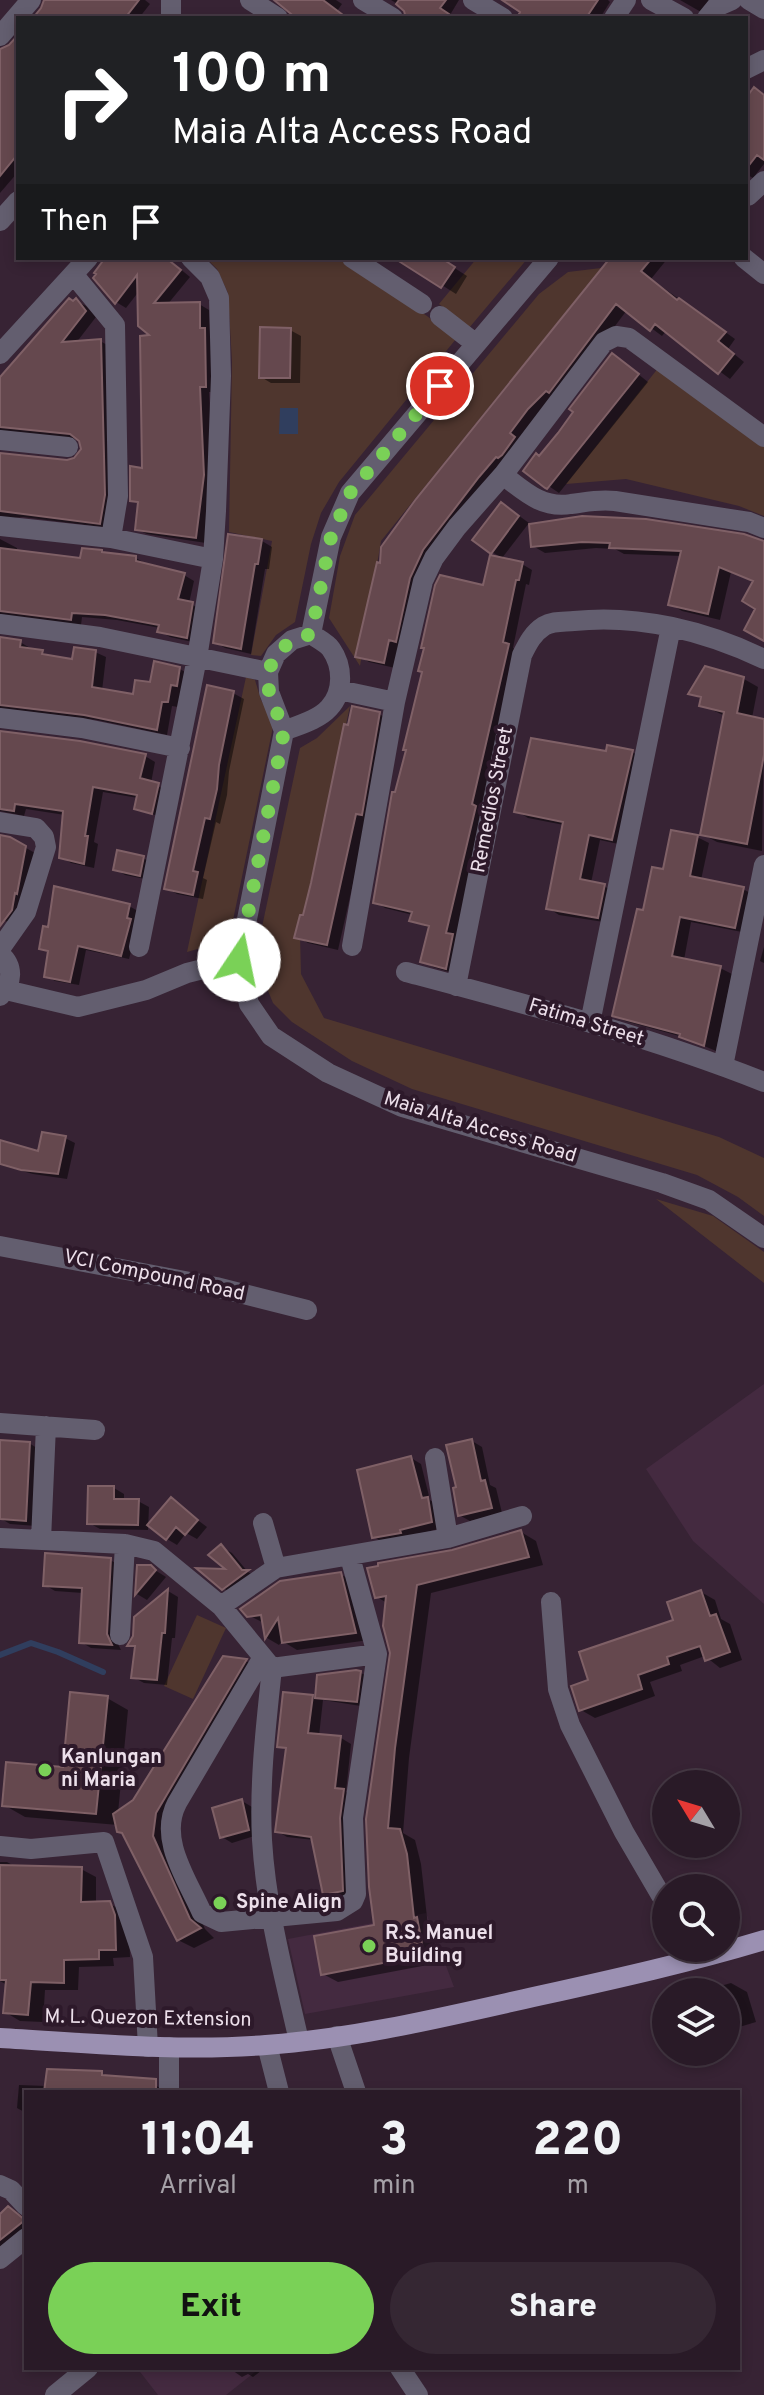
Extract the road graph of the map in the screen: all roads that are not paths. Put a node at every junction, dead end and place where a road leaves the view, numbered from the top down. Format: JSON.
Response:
{"nodes":[{"id":1,"x":31,"y":0,"type":"edge"},
{"id":2,"x":250,"y":0,"type":"edge"},
{"id":3,"x":363,"y":0,"type":"edge"},
{"id":4,"x":473,"y":0,"type":"edge"},
{"id":5,"x":651,"y":0,"type":"edge"},
{"id":6,"x":732,"y":0,"type":"edge"},
{"id":7,"x":17,"y":16,"type":"edge"},
{"id":8,"x":275,"y":16,"type":"edge"},
{"id":9,"x":390,"y":16,"type":"edge"},
{"id":10,"x":500,"y":16,"type":"edge"},
{"id":11,"x":680,"y":16,"type":"edge"},
{"id":12,"x":709,"y":16,"type":"edge"},
{"id":13,"x":16,"y":17,"type":"edge"},
{"id":14,"x":0,"y":36,"type":"edge"},
{"id":15,"x":764,"y":181,"type":"edge"},
{"id":16,"x":748,"y":196,"type":"edge"},
{"id":17,"x":16,"y":203,"type":"edge"},
{"id":18,"x":0,"y":221,"type":"edge"},
{"id":19,"x":86,"y":260,"type":"edge"},
{"id":20,"x":193,"y":260,"type":"edge"},
{"id":21,"x":355,"y":260,"type":"edge"},
{"id":22,"x":547,"y":260,"type":"edge"},
{"id":23,"x":746,"y":260,"type":"edge"},
{"id":24,"x":764,"y":274,"type":"edge"},
{"id":25,"x":74,"y":275,"type":"junction"},
{"id":26,"x":422,"y":304,"type":"dead end"},
{"id":27,"x":440,"y":316,"type":"dead end"},
{"id":28,"x":476,"y":344,"type":"junction"},
{"id":29,"x":0,"y":354,"type":"edge"},
{"id":30,"x":764,"y":437,"type":"edge"},
{"id":31,"x":0,"y":440,"type":"edge"},
{"id":32,"x":68,"y":447,"type":"dead end"},
{"id":33,"x":503,"y":475,"type":"junction"},
{"id":34,"x":0,"y":526,"type":"edge"},
{"id":35,"x":764,"y":528,"type":"edge"},
{"id":36,"x":111,"y":538,"type":"junction"},
{"id":37,"x":213,"y":559,"type":"junction"},
{"id":38,"x":0,"y":624,"type":"edge"},
{"id":39,"x":671,"y":627,"type":"junction"},
{"id":40,"x":311,"y":634,"type":"junction"},
{"id":41,"x":197,"y":658,"type":"junction"},
{"id":42,"x":764,"y":659,"type":"edge"},
{"id":43,"x":268,"y":672,"type":"junction"},
{"id":44,"x":348,"y":692,"type":"junction"},
{"id":45,"x":395,"y":702,"type":"junction"},
{"id":46,"x":0,"y":718,"type":"edge"},
{"id":47,"x":284,"y":731,"type":"junction"},
{"id":48,"x":180,"y":748,"type":"junction"},
{"id":49,"x":0,"y":822,"type":"edge"},
{"id":50,"x":764,"y":865,"type":"edge"},
{"id":51,"x":352,"y":946,"type":"dead end"},
{"id":52,"x":139,"y":947,"type":"dead end"},
{"id":53,"x":0,"y":952,"type":"edge"},
{"id":54,"x":239,"y":960,"type":"junction"},
{"id":55,"x":406,"y":972,"type":"dead end"},
{"id":56,"x":456,"y":986,"type":"junction"},
{"id":57,"x":3,"y":993,"type":"edge"},
{"id":58,"x":590,"y":1023,"type":"junction"},
{"id":59,"x":723,"y":1066,"type":"junction"},
{"id":60,"x":764,"y":1082,"type":"edge"},
{"id":61,"x":764,"y":1238,"type":"edge"},
{"id":62,"x":0,"y":1246,"type":"edge"},
{"id":63,"x":307,"y":1310,"type":"dead end"},
{"id":64,"x":0,"y":1423,"type":"edge"},
{"id":65,"x":46,"y":1426,"type":"junction"},
{"id":66,"x":95,"y":1430,"type":"dead end"},
{"id":67,"x":435,"y":1458,"type":"dead end"},
{"id":68,"x":522,"y":1516,"type":"dead end"},
{"id":69,"x":263,"y":1523,"type":"dead end"},
{"id":70,"x":0,"y":1538,"type":"edge"},
{"id":71,"x":448,"y":1538,"type":"junction"},
{"id":72,"x":41,"y":1540,"type":"junction"},
{"id":73,"x":125,"y":1544,"type":"junction"},
{"id":74,"x":350,"y":1557,"type":"junction"},
{"id":75,"x":276,"y":1568,"type":"junction"},
{"id":76,"x":551,"y":1602,"type":"dead end"},
{"id":77,"x":221,"y":1606,"type":"junction"},
{"id":78,"x":120,"y":1635,"type":"dead end"},
{"id":79,"x":377,"y":1654,"type":"junction"},
{"id":80,"x":268,"y":1663,"type":"junction"},
{"id":81,"x":0,"y":1846,"type":"edge"},
{"id":82,"x":652,"y":1880,"type":"edge"},
{"id":83,"x":273,"y":1919,"type":"junction"},
{"id":84,"x":764,"y":1940,"type":"edge"},
{"id":85,"x":740,"y":1945,"type":"edge"},
{"id":86,"x":661,"y":1962,"type":"edge"},
{"id":87,"x":337,"y":2036,"type":"junction"},
{"id":88,"x":0,"y":2038,"type":"edge"},
{"id":89,"x":299,"y":2041,"type":"junction"},
{"id":90,"x":267,"y":2045,"type":"junction"},
{"id":91,"x":148,"y":2047,"type":"junction"},
{"id":92,"x":169,"y":2047,"type":"junction"},
{"id":93,"x":169,"y":2090,"type":"edge"},
{"id":94,"x":278,"y":2090,"type":"edge"},
{"id":95,"x":355,"y":2090,"type":"edge"},
{"id":96,"x":0,"y":2185,"type":"edge"},
{"id":97,"x":24,"y":2204,"type":"edge"},
{"id":98,"x":24,"y":2240,"type":"edge"},
{"id":99,"x":0,"y":2259,"type":"edge"},
{"id":100,"x":401,"y":2370,"type":"edge"},
{"id":101,"x":82,"y":2373,"type":"edge"},
{"id":102,"x":55,"y":2395,"type":"edge"},
{"id":103,"x":89,"y":2395,"type":"edge"},
{"id":104,"x":418,"y":2395,"type":"edge"}],
"edges":[{"from":1,"to":7,"type":"street"},
{"from":2,"to":8,"type":"street"},
{"from":3,"to":9,"type":"street"},
{"from":4,"to":10,"type":"street"},
{"from":5,"to":11,"type":"street"},
{"from":6,"to":12,"type":"street"},
{"from":13,"to":14,"type":"street"},
{"from":15,"to":16,"type":"street"},
{"from":17,"to":18,"type":"street"},
{"from":19,"to":25,"type":"street"},
{"from":20,"to":37,"type":"street"},
{"from":21,"to":26,"type":"street"},
{"from":22,"to":28,"type":"street"},
{"from":23,"to":24,"type":"street"},
{"from":25,"to":29,"type":"street"},
{"from":25,"to":36,"type":"street"},
{"from":27,"to":28,"type":"street"},
{"from":28,"to":40,"type":"street"},
{"from":30,"to":33,"type":"street"},
{"from":31,"to":32,"type":"street"},
{"from":33,"to":35,"type":"street"},
{"from":33,"to":45,"type":"street"},
{"from":34,"to":36,"type":"street"},
{"from":36,"to":37,"type":"street"},
{"from":37,"to":41,"type":"street"},
{"from":38,"to":41,"type":"street"},
{"from":39,"to":42,"type":"street"},
{"from":39,"to":56,"type":"street","name":"Remedios Street"},
{"from":39,"to":58,"type":"street"},
{"from":40,"to":43,"type":"street"},
{"from":40,"to":44,"type":"street"},
{"from":41,"to":43,"type":"street"},
{"from":41,"to":48,"type":"street"},
{"from":43,"to":47,"type":"street"},
{"from":44,"to":45,"type":"street"},
{"from":44,"to":47,"type":"street"},
{"from":45,"to":51,"type":"street"},
{"from":46,"to":48,"type":"street"},
{"from":47,"to":54,"type":"street","name":"Maia Alta Access Road"},
{"from":48,"to":52,"type":"street"},
{"from":49,"to":53,"type":"street"},
{"from":50,"to":59,"type":"street"},
{"from":53,"to":57,"type":"street"},
{"from":54,"to":57,"type":"street"},
{"from":54,"to":61,"type":"street","name":"Maia Alta Access Road"},
{"from":55,"to":56,"type":"street","name":"Fatima Street"},
{"from":56,"to":58,"type":"street","name":"Fatima Street"},
{"from":58,"to":59,"type":"street","name":"Fatima Street"},
{"from":59,"to":60,"type":"street","name":"Fatima Street"},
{"from":62,"to":63,"type":"street","name":"VCI Compound Road"},
{"from":64,"to":65,"type":"street"},
{"from":65,"to":66,"type":"street"},
{"from":65,"to":72,"type":"street"},
{"from":67,"to":71,"type":"street"},
{"from":68,"to":71,"type":"street"},
{"from":69,"to":75,"type":"street"},
{"from":70,"to":72,"type":"street"},
{"from":71,"to":74,"type":"street"},
{"from":72,"to":73,"type":"street"},
{"from":73,"to":77,"type":"street"},
{"from":73,"to":78,"type":"street"},
{"from":74,"to":75,"type":"street"},
{"from":74,"to":79,"type":"street"},
{"from":75,"to":77,"type":"street"},
{"from":76,"to":82,"type":"street"},
{"from":77,"to":80,"type":"street"},
{"from":79,"to":80,"type":"street"},
{"from":79,"to":83,"type":"street"},
{"from":80,"to":83,"type":"street"},
{"from":80,"to":83,"type":"street"},
{"from":81,"to":91,"type":"street"},
{"from":83,"to":89,"type":"street"},
{"from":84,"to":85,"type":"main road","name":"M. L. Quezon Extension"},
{"from":86,"to":87,"type":"main road","name":"M. L. Quezon Extension"},
{"from":87,"to":89,"type":"main road","name":"M. L. Quezon Extension"},
{"from":87,"to":95,"type":"street"},
{"from":88,"to":91,"type":"main road","name":"M. L. Quezon Extension"},
{"from":89,"to":90,"type":"main road","name":"M. L. Quezon Extension"},
{"from":90,"to":92,"type":"main road","name":"M. L. Quezon Extension"},
{"from":90,"to":94,"type":"street"},
{"from":91,"to":92,"type":"main road","name":"M. L. Quezon Extension"},
{"from":92,"to":93,"type":"street"},
{"from":96,"to":97,"type":"street"},
{"from":98,"to":99,"type":"street"},
{"from":100,"to":104,"type":"street"},
{"from":101,"to":102,"type":"street"},
{"from":101,"to":103,"type":"street"}]}
